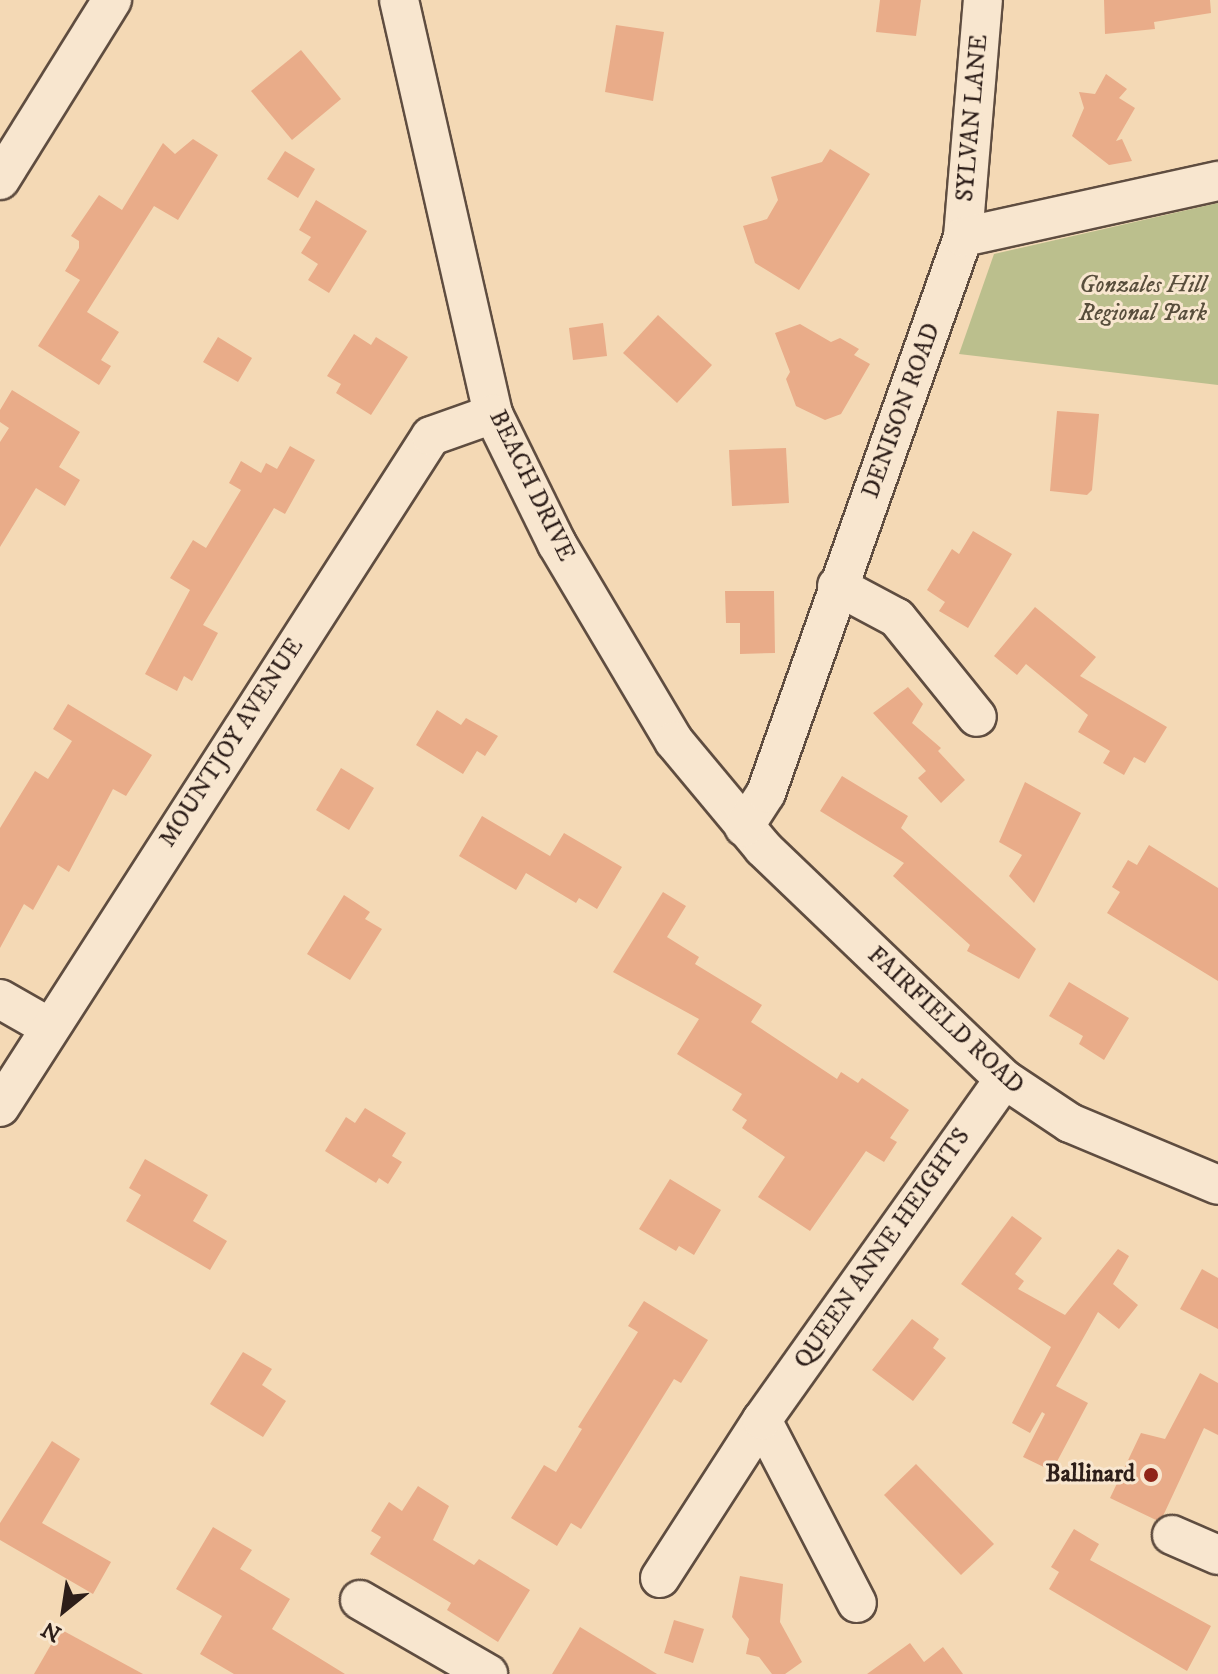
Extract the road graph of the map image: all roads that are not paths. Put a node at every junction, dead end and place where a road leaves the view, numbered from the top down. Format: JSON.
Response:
{"nodes":[{"id":1,"x":112,"y":0,"type":"edge"},
{"id":2,"x":399,"y":0,"type":"edge"},
{"id":3,"x":983,"y":0,"type":"edge"},
{"id":4,"x":0,"y":180,"type":"edge"},
{"id":5,"x":1218,"y":181,"type":"edge"},
{"id":6,"x":963,"y":237,"type":"junction"},
{"id":7,"x":493,"y":414,"type":"junction"},
{"id":8,"x":837,"y":586,"type":"junction"},
{"id":9,"x":977,"y":717,"type":"dead end"},
{"id":10,"x":717,"y":795,"type":"joint"},
{"id":11,"x":744,"y":827,"type":"junction"},
{"id":12,"x":0,"y":999,"type":"edge"},
{"id":13,"x":49,"y":1027,"type":"junction"},
{"id":14,"x":1004,"y":1079,"type":"junction"},
{"id":15,"x":0,"y":1107,"type":"edge"},
{"id":16,"x":1218,"y":1185,"type":"edge"},
{"id":17,"x":762,"y":1420,"type":"junction"},
{"id":18,"x":1172,"y":1535,"type":"dead end"},
{"id":19,"x":1218,"y":1555,"type":"edge"},
{"id":20,"x":660,"y":1578,"type":"dead end"},
{"id":21,"x":360,"y":1600,"type":"dead end"},
{"id":22,"x":857,"y":1603,"type":"dead end"},
{"id":23,"x":488,"y":1674,"type":"edge"}],
"edges":[{"from":1,"to":4,"type":"street"},
{"from":2,"to":7,"type":"street","name":"BEACH DRIVE"},
{"from":3,"to":6,"type":"street","name":"SYLVAN LANE"},
{"from":5,"to":6,"type":"street"},
{"from":6,"to":8,"type":"street","name":"DENISON ROAD"},
{"from":7,"to":10,"type":"street","name":"BEACH DRIVE"},
{"from":7,"to":13,"type":"street","name":"MOUNTJOY AVENUE"},
{"from":8,"to":9,"type":"street"},
{"from":8,"to":11,"type":"street","name":"DENISON ROAD"},
{"from":10,"to":11,"type":"street","name":"FAIRFIELD ROAD"},
{"from":11,"to":14,"type":"street","name":"FAIRFIELD ROAD"},
{"from":12,"to":13,"type":"street"},
{"from":13,"to":15,"type":"street","name":"MOUNTJOY AVENUE"},
{"from":14,"to":16,"type":"street","name":"FAIRFIELD ROAD"},
{"from":14,"to":17,"type":"street","name":"QUEEN ANNE HEIGHTS"},
{"from":17,"to":20,"type":"street","name":"QUEEN ANNE HEIGHTS"},
{"from":17,"to":22,"type":"street"},
{"from":18,"to":19,"type":"street"},
{"from":21,"to":23,"type":"street"}]}
